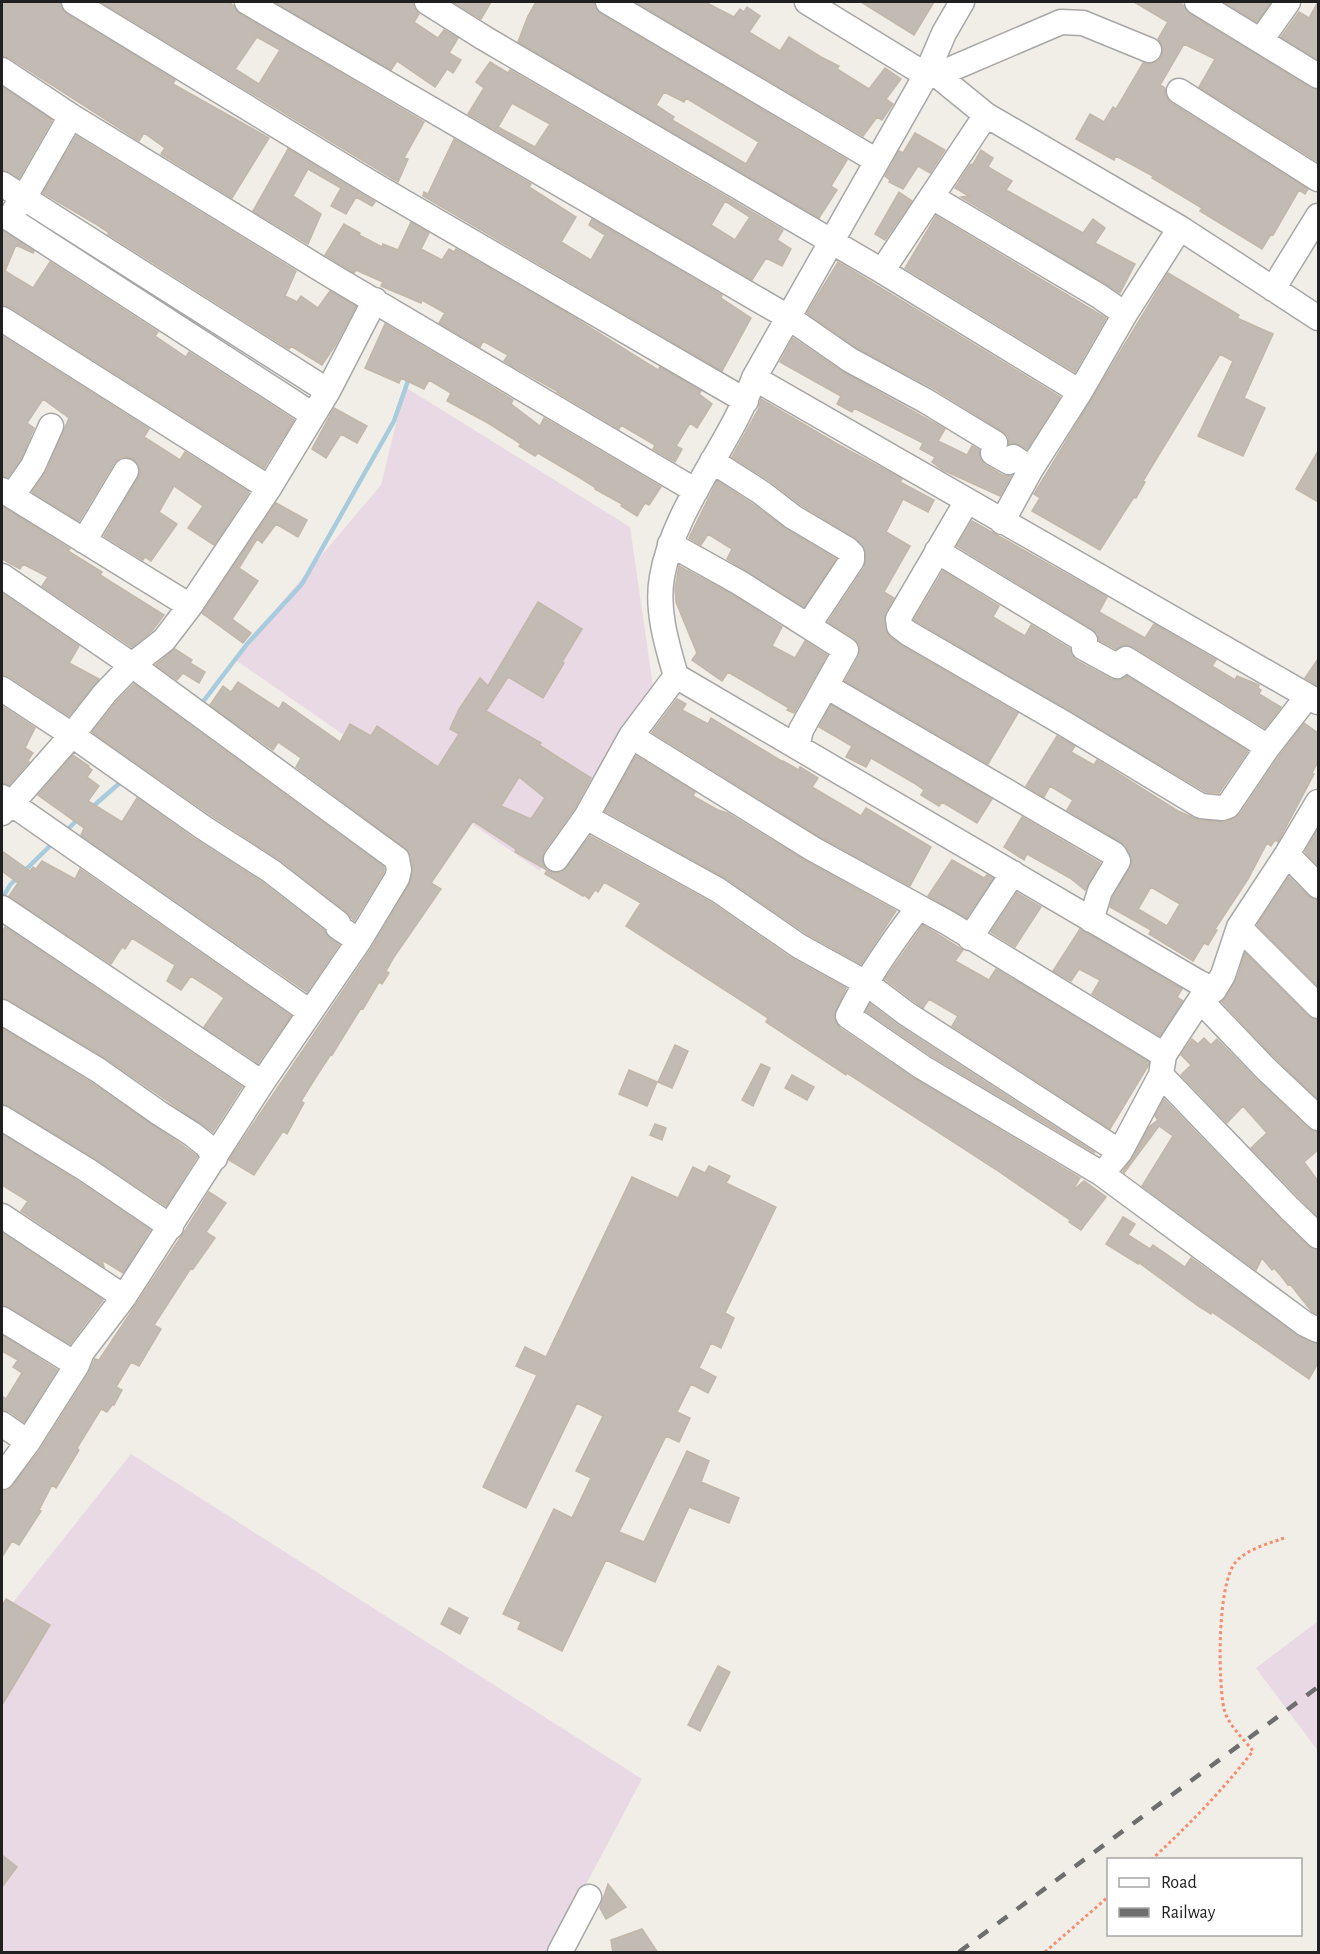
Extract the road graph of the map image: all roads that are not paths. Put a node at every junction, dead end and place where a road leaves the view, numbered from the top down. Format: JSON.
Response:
{"nodes":[{"id":1,"x":74,"y":2,"type":"edge"},
{"id":2,"x":247,"y":2,"type":"edge"},
{"id":3,"x":427,"y":2,"type":"edge"},
{"id":4,"x":608,"y":2,"type":"edge"},
{"id":5,"x":962,"y":2,"type":"edge"},
{"id":6,"x":1197,"y":2,"type":"edge"},
{"id":7,"x":1288,"y":2,"type":"edge"},
{"id":8,"x":823,"y":6,"type":"edge"},
{"id":9,"x":106,"y":10,"type":"edge"},
{"id":10,"x":1261,"y":40,"type":"junction"},
{"id":11,"x":1149,"y":50,"type":"dead end"},
{"id":12,"x":2,"y":70,"type":"edge"},
{"id":13,"x":931,"y":75,"type":"junction"},
{"id":14,"x":1318,"y":76,"type":"edge"},
{"id":15,"x":1179,"y":91,"type":"dead end"},
{"id":16,"x":986,"y":115,"type":"junction"},
{"id":17,"x":71,"y":116,"type":"junction"},
{"id":18,"x":877,"y":161,"type":"junction"},
{"id":19,"x":1318,"y":179,"type":"edge"},
{"id":20,"x":2,"y":184,"type":"edge"},
{"id":21,"x":932,"y":197,"type":"junction"},
{"id":22,"x":24,"y":198,"type":"junction"},
{"id":23,"x":1318,"y":216,"type":"edge"},
{"id":24,"x":4,"y":221,"type":"edge"},
{"id":25,"x":1180,"y":228,"type":"junction"},
{"id":26,"x":832,"y":241,"type":"junction"},
{"id":27,"x":882,"y":271,"type":"junction"},
{"id":28,"x":1273,"y":290,"type":"junction"},
{"id":29,"x":375,"y":300,"type":"junction"},
{"id":30,"x":1125,"y":314,"type":"junction"},
{"id":31,"x":788,"y":317,"type":"junction"},
{"id":32,"x":1318,"y":318,"type":"edge"},
{"id":33,"x":2,"y":319,"type":"edge"},
{"id":34,"x":754,"y":378,"type":"junction"},
{"id":35,"x":328,"y":391,"type":"junction"},
{"id":36,"x":1080,"y":392,"type":"junction"},
{"id":37,"x":746,"y":401,"type":"junction"},
{"id":38,"x":314,"y":415,"type":"junction"},
{"id":39,"x":51,"y":426,"type":"dead end"},
{"id":40,"x":712,"y":461,"type":"junction"},
{"id":41,"x":1031,"y":469,"type":"junction"},
{"id":42,"x":126,"y":471,"type":"dead end"},
{"id":43,"x":269,"y":488,"type":"junction"},
{"id":44,"x":696,"y":491,"type":"junction"},
{"id":45,"x":7,"y":493,"type":"edge"},
{"id":46,"x":967,"y":501,"type":"junction"},
{"id":47,"x":1002,"y":522,"type":"junction"},
{"id":48,"x":84,"y":541,"type":"junction"},
{"id":49,"x":670,"y":544,"type":"junction"},
{"id":50,"x":937,"y":551,"type":"junction"},
{"id":51,"x":2,"y":576,"type":"edge"},
{"id":52,"x":190,"y":606,"type":"junction"},
{"id":53,"x":808,"y":626,"type":"junction"},
{"id":54,"x":132,"y":665,"type":"junction"},
{"id":55,"x":676,"y":676,"type":"junction"},
{"id":56,"x":825,"y":686,"type":"junction"},
{"id":57,"x":2,"y":689,"type":"edge"},
{"id":58,"x":1313,"y":699,"type":"edge"},
{"id":59,"x":72,"y":735,"type":"junction"},
{"id":60,"x":631,"y":736,"type":"junction"},
{"id":61,"x":797,"y":747,"type":"junction"},
{"id":62,"x":1268,"y":747,"type":"junction"},
{"id":63,"x":1318,"y":802,"type":"edge"},
{"id":64,"x":5,"y":804,"type":"edge"},
{"id":65,"x":586,"y":817,"type":"junction"},
{"id":66,"x":1287,"y":854,"type":"junction"},
{"id":67,"x":556,"y":859,"type":"dead end"},
{"id":68,"x":1013,"y":873,"type":"junction"},
{"id":69,"x":1318,"y":886,"type":"edge"},
{"id":70,"x":918,"y":908,"type":"junction"},
{"id":71,"x":7,"y":911,"type":"edge"},
{"id":72,"x":1091,"y":920,"type":"junction"},
{"id":73,"x":1239,"y":927,"type":"junction"},
{"id":74,"x":970,"y":938,"type":"junction"},
{"id":75,"x":359,"y":941,"type":"junction"},
{"id":76,"x":866,"y":983,"type":"junction"},
{"id":77,"x":1207,"y":995,"type":"junction"},
{"id":78,"x":1318,"y":1006,"type":"edge"},
{"id":79,"x":2,"y":1012,"type":"edge"},
{"id":80,"x":310,"y":1012,"type":"junction"},
{"id":81,"x":1162,"y":1065,"type":"junction"},
{"id":82,"x":262,"y":1083,"type":"junction"},
{"id":83,"x":2,"y":1118,"type":"edge"},
{"id":84,"x":1318,"y":1118,"type":"edge"},
{"id":85,"x":1120,"y":1152,"type":"junction"},
{"id":86,"x":215,"y":1158,"type":"junction"},
{"id":87,"x":1102,"y":1174,"type":"junction"},
{"id":88,"x":2,"y":1216,"type":"edge"},
{"id":89,"x":171,"y":1227,"type":"junction"},
{"id":90,"x":1318,"y":1236,"type":"edge"},
{"id":91,"x":124,"y":1297,"type":"junction"},
{"id":92,"x":2,"y":1319,"type":"edge"},
{"id":93,"x":1318,"y":1330,"type":"edge"},
{"id":94,"x":77,"y":1365,"type":"junction"},
{"id":95,"x":2,"y":1424,"type":"edge"},
{"id":96,"x":28,"y":1442,"type":"junction"},
{"id":97,"x":2,"y":1477,"type":"edge"},
{"id":98,"x":589,"y":1897,"type":"dead end"},
{"id":99,"x":560,"y":1953,"type":"edge"}],
"edges":[{"from":1,"to":9,"type":"street"},
{"from":2,"to":31,"type":"street"},
{"from":3,"to":26,"type":"street"},
{"from":4,"to":18,"type":"street"},
{"from":5,"to":13,"type":"street"},
{"from":6,"to":10,"type":"street"},
{"from":7,"to":10,"type":"street"},
{"from":8,"to":13,"type":"street"},
{"from":9,"to":37,"type":"street"},
{"from":10,"to":14,"type":"street"},
{"from":11,"to":13,"type":"street"},
{"from":12,"to":17,"type":"street"},
{"from":13,"to":16,"type":"street"},
{"from":13,"to":18,"type":"street"},
{"from":15,"to":19,"type":"street"},
{"from":16,"to":21,"type":"street"},
{"from":16,"to":25,"type":"street"},
{"from":17,"to":22,"type":"street"},
{"from":17,"to":29,"type":"street"},
{"from":18,"to":26,"type":"street"},
{"from":20,"to":22,"type":"street"},
{"from":21,"to":27,"type":"street"},
{"from":21,"to":30,"type":"street"},
{"from":22,"to":24,"type":"street"},
{"from":22,"to":35,"type":"street"},
{"from":23,"to":28,"type":"street"},
{"from":24,"to":38,"type":"street"},
{"from":25,"to":28,"type":"street"},
{"from":25,"to":30,"type":"street"},
{"from":26,"to":27,"type":"street"},
{"from":26,"to":31,"type":"street"},
{"from":27,"to":36,"type":"street"},
{"from":28,"to":32,"type":"street"},
{"from":29,"to":35,"type":"street"},
{"from":29,"to":44,"type":"street"},
{"from":30,"to":36,"type":"street"},
{"from":31,"to":34,"type":"street"},
{"from":31,"to":41,"type":"street"},
{"from":33,"to":43,"type":"street"},
{"from":34,"to":37,"type":"street"},
{"from":34,"to":46,"type":"street"},
{"from":35,"to":38,"type":"street"},
{"from":36,"to":41,"type":"street"},
{"from":37,"to":40,"type":"street"},
{"from":38,"to":43,"type":"street"},
{"from":39,"to":45,"type":"street"},
{"from":40,"to":44,"type":"street"},
{"from":40,"to":53,"type":"street"},
{"from":41,"to":47,"type":"street"},
{"from":42,"to":48,"type":"street"},
{"from":43,"to":52,"type":"street"},
{"from":44,"to":49,"type":"street"},
{"from":45,"to":48,"type":"street"},
{"from":46,"to":47,"type":"street"},
{"from":46,"to":50,"type":"street"},
{"from":47,"to":58,"type":"street"},
{"from":48,"to":52,"type":"street"},
{"from":49,"to":53,"type":"street"},
{"from":49,"to":55,"type":"street"},
{"from":50,"to":62,"type":"street"},
{"from":50,"to":62,"type":"street"},
{"from":51,"to":54,"type":"street"},
{"from":52,"to":54,"type":"street"},
{"from":53,"to":56,"type":"street"},
{"from":54,"to":59,"type":"street"},
{"from":54,"to":75,"type":"street"},
{"from":55,"to":60,"type":"street"},
{"from":55,"to":61,"type":"street"},
{"from":56,"to":61,"type":"street"},
{"from":56,"to":72,"type":"street"},
{"from":57,"to":59,"type":"street"},
{"from":58,"to":62,"type":"street"},
{"from":59,"to":64,"type":"street"},
{"from":59,"to":75,"type":"street"},
{"from":60,"to":65,"type":"street"},
{"from":60,"to":70,"type":"street"},
{"from":61,"to":68,"type":"street"},
{"from":63,"to":66,"type":"street"},
{"from":64,"to":80,"type":"street"},
{"from":65,"to":67,"type":"street"},
{"from":65,"to":76,"type":"street"},
{"from":66,"to":69,"type":"street"},
{"from":66,"to":73,"type":"street"},
{"from":68,"to":72,"type":"street"},
{"from":68,"to":74,"type":"street"},
{"from":70,"to":74,"type":"street"},
{"from":70,"to":76,"type":"street"},
{"from":71,"to":82,"type":"street"},
{"from":72,"to":77,"type":"street"},
{"from":73,"to":77,"type":"street"},
{"from":73,"to":78,"type":"street"},
{"from":74,"to":81,"type":"street"},
{"from":75,"to":80,"type":"street"},
{"from":76,"to":85,"type":"street"},
{"from":76,"to":87,"type":"street"},
{"from":77,"to":81,"type":"street"},
{"from":77,"to":84,"type":"street"},
{"from":79,"to":86,"type":"street"},
{"from":80,"to":82,"type":"street"},
{"from":81,"to":85,"type":"street"},
{"from":81,"to":90,"type":"street"},
{"from":82,"to":86,"type":"street"},
{"from":83,"to":89,"type":"street"},
{"from":85,"to":87,"type":"street"},
{"from":86,"to":89,"type":"street"},
{"from":87,"to":93,"type":"street"},
{"from":88,"to":91,"type":"street"},
{"from":89,"to":91,"type":"street"},
{"from":91,"to":94,"type":"street"},
{"from":92,"to":94,"type":"street"},
{"from":94,"to":96,"type":"street"},
{"from":95,"to":96,"type":"street"},
{"from":96,"to":97,"type":"street"},
{"from":98,"to":99,"type":"street"}]}
